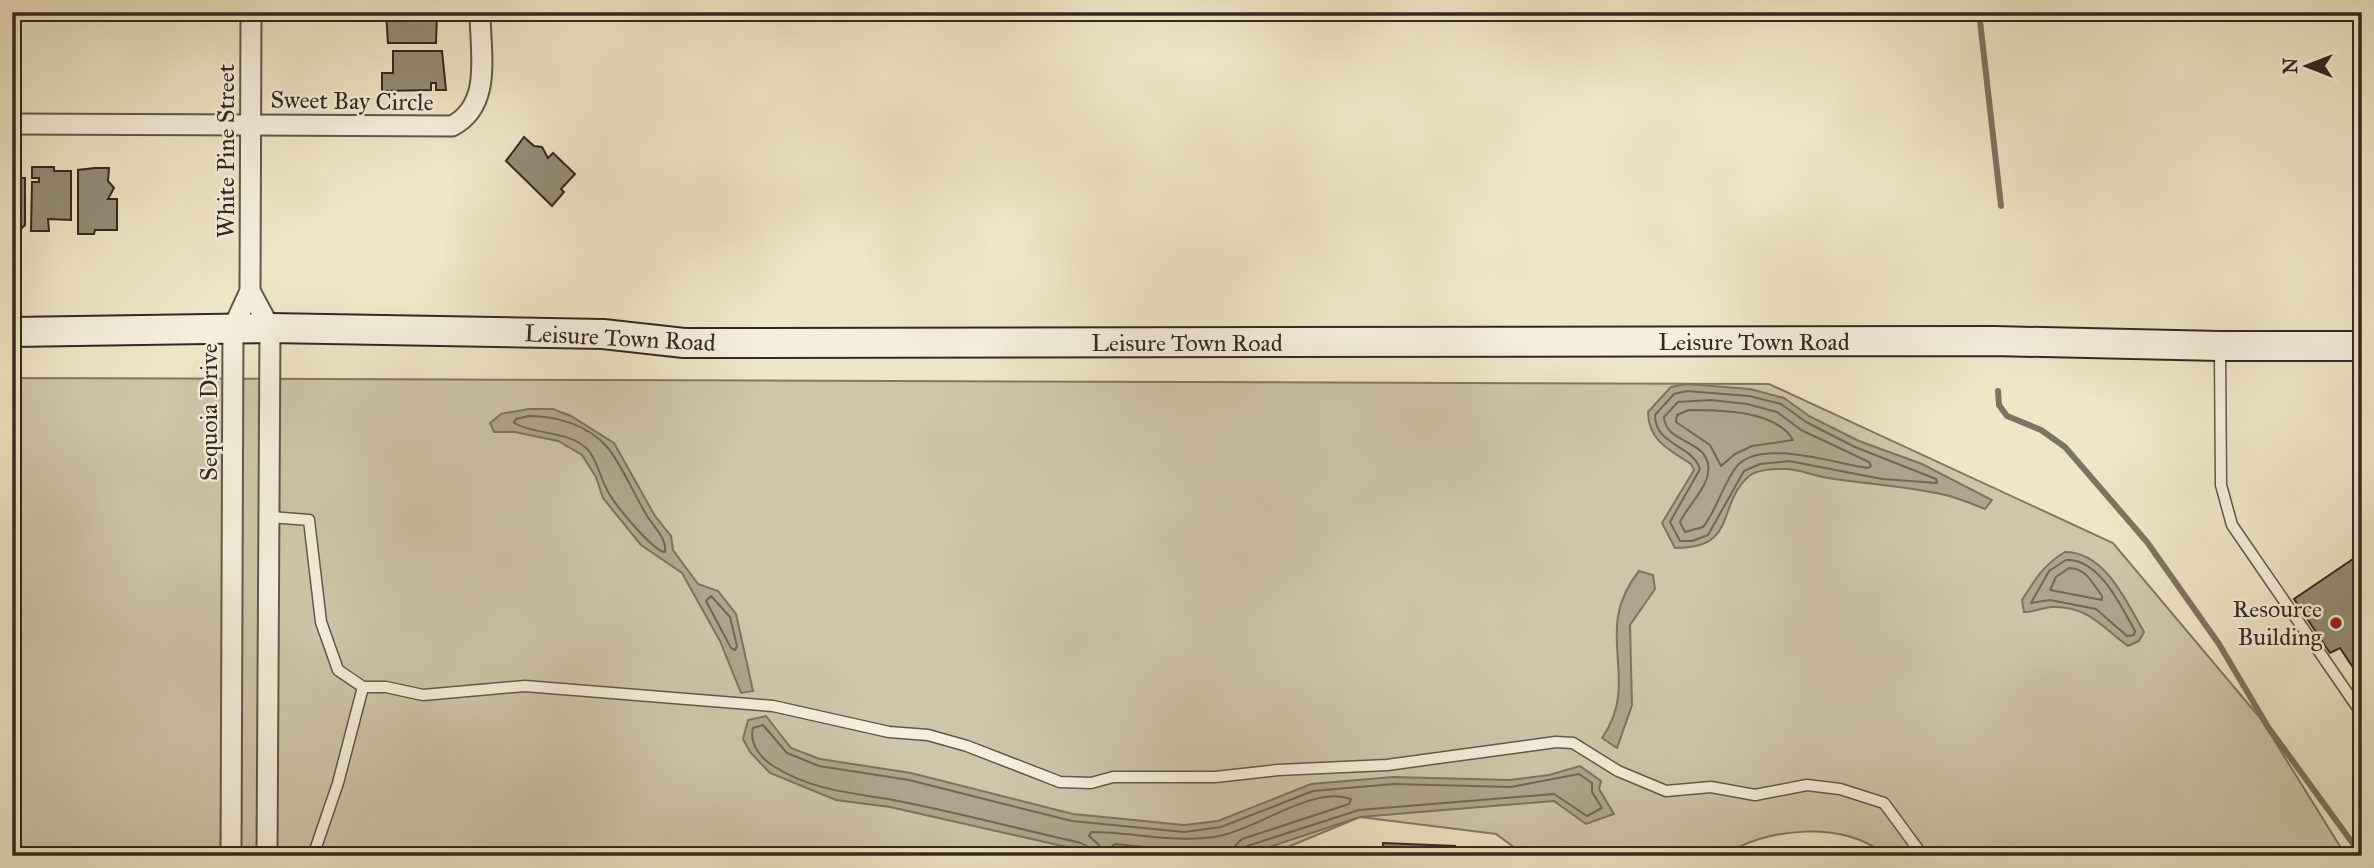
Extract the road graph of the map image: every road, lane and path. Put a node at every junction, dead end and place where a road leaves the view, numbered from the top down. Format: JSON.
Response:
{"nodes":[{"id":1,"x":251,"y":12,"type":"edge"},
{"id":2,"x":480,"y":12,"type":"edge"},
{"id":3,"x":250,"y":123,"type":"junction"},
{"id":4,"x":12,"y":124,"type":"edge"},
{"id":5,"x":250,"y":291,"type":"junction"},
{"id":6,"x":233,"y":328,"type":"junction"},
{"id":7,"x":270,"y":328,"type":"junction"},
{"id":8,"x":12,"y":332,"type":"edge"},
{"id":9,"x":2362,"y":345,"type":"edge"},
{"id":10,"x":2220,"y":346,"type":"junction"},
{"id":11,"x":270,"y":517,"type":"junction"},
{"id":12,"x":363,"y":687,"type":"junction"},
{"id":13,"x":2362,"y":714,"type":"edge"},
{"id":14,"x":231,"y":856,"type":"edge"},
{"id":15,"x":267,"y":856,"type":"edge"},
{"id":16,"x":313,"y":856,"type":"edge"},
{"id":17,"x":1923,"y":856,"type":"edge"}],
"edges":[{"from":1,"to":3,"type":"street","name":"White Pine Street"},
{"from":2,"to":3,"type":"street","name":"Sweet Bay Circle"},
{"from":3,"to":4,"type":"street","name":"Sweet Bay Circle"},
{"from":3,"to":5,"type":"street","name":"White Pine Street"},
{"from":5,"to":6,"type":"street","name":"Sequoia Drive"},
{"from":5,"to":7,"type":"street"},
{"from":6,"to":7,"type":"main road","name":"Leisure Town Road"},
{"from":6,"to":8,"type":"main road","name":"Leisure Town Road"},
{"from":6,"to":14,"type":"street","name":"Sequoia Drive"},
{"from":7,"to":10,"type":"main road","name":"Leisure Town Road"},
{"from":7,"to":11,"type":"street"},
{"from":9,"to":10,"type":"main road","name":"Leisure Town Road"},
{"from":10,"to":13,"type":"lane"},
{"from":11,"to":12,"type":"lane"},
{"from":11,"to":15,"type":"street"},
{"from":12,"to":16,"type":"lane"},
{"from":12,"to":17,"type":"lane"}]}
